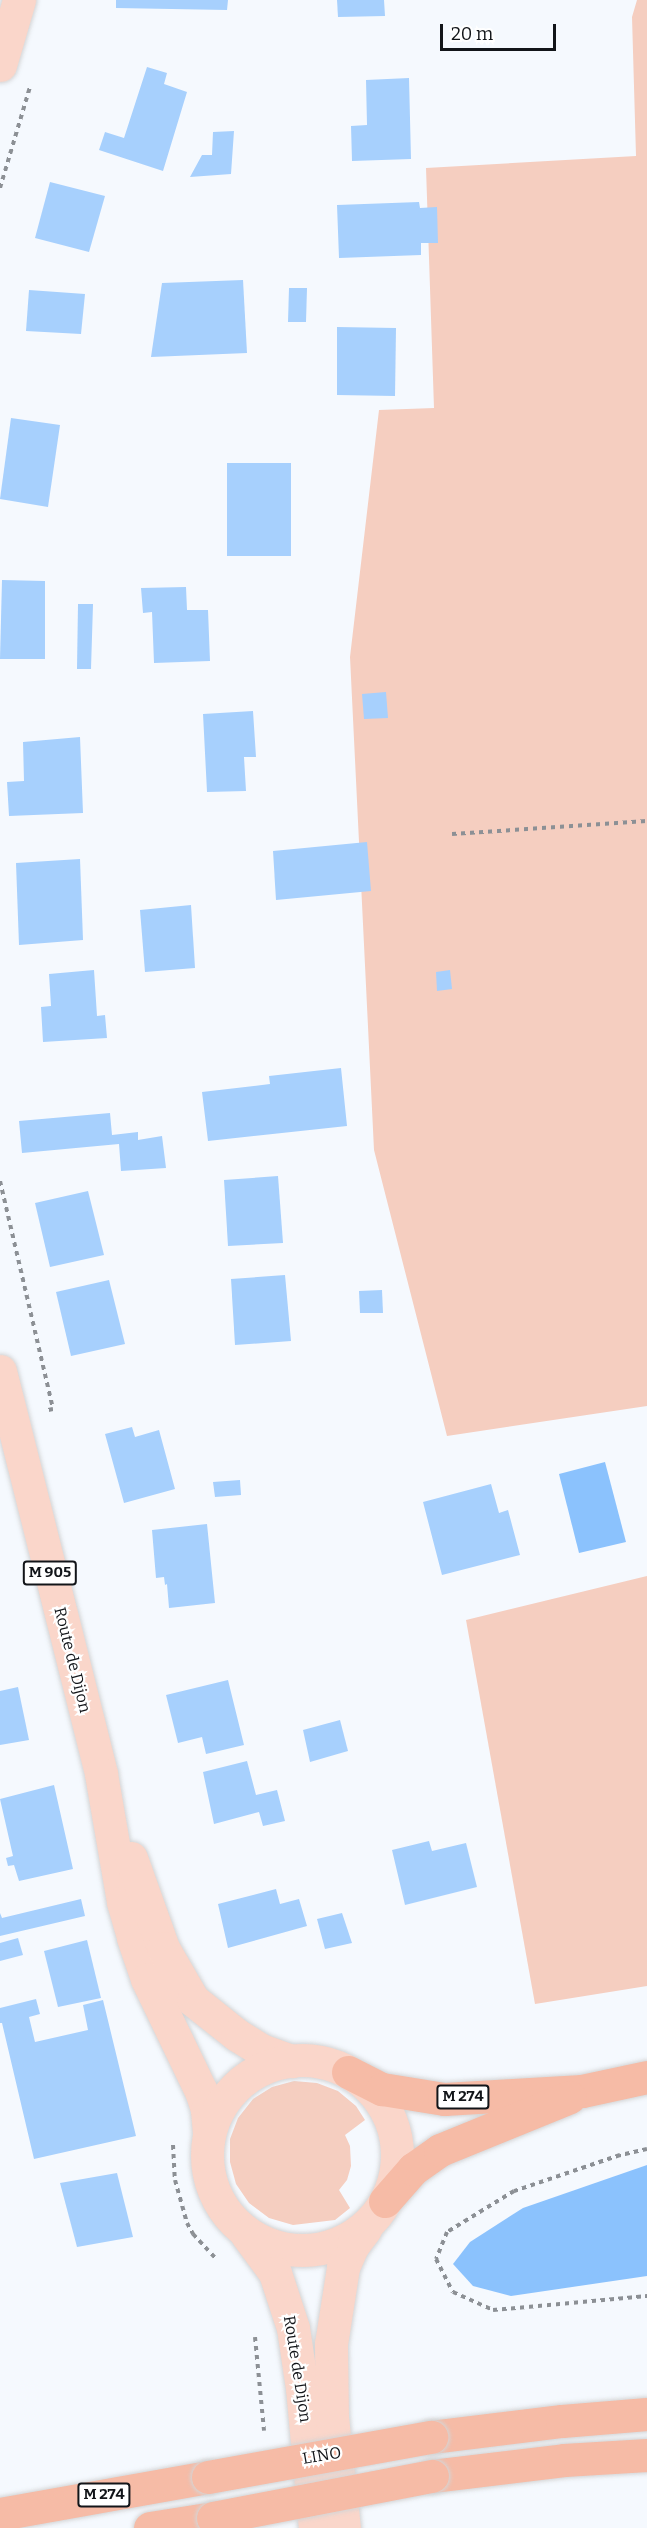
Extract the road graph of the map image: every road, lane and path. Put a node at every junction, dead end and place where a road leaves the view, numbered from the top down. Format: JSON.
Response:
{"nodes":[{"id":1,"x":20,"y":0,"type":"edge"},
{"id":2,"x":0,"y":65,"type":"edge"},
{"id":3,"x":32,"y":77,"type":"dead end"},
{"id":4,"x":0,"y":188,"type":"edge"},
{"id":5,"x":647,"y":821,"type":"edge"},
{"id":6,"x":452,"y":834,"type":"dead end"},
{"id":7,"x":0,"y":1181,"type":"edge"},
{"id":8,"x":0,"y":1371,"type":"edge"},
{"id":9,"x":12,"y":1418,"type":"junction"},
{"id":10,"x":101,"y":1774,"type":"junction"},
{"id":11,"x":292,"y":2061,"type":"junction"},
{"id":12,"x":348,"y":2072,"type":"junction"},
{"id":13,"x":647,"y":2077,"type":"edge"},
{"id":14,"x":582,"y":2091,"type":"junction"},
{"id":15,"x":209,"y":2134,"type":"junction"},
{"id":16,"x":647,"y":2149,"type":"edge"},
{"id":17,"x":379,"y":2210,"type":"junction"},
{"id":18,"x":237,"y":2225,"type":"junction"},
{"id":19,"x":647,"y":2296,"type":"edge"},
{"id":20,"x":647,"y":2414,"type":"edge"},
{"id":21,"x":647,"y":2455,"type":"edge"},
{"id":22,"x":0,"y":2514,"type":"edge"},
{"id":23,"x":150,"y":2528,"type":"edge"},
{"id":24,"x":315,"y":2528,"type":"edge"},
{"id":25,"x":345,"y":2528,"type":"edge"}],
"edges":[{"from":1,"to":2,"type":"main road"},
{"from":3,"to":4,"type":"path"},
{"from":5,"to":6,"type":"path"},
{"from":7,"to":9,"type":"path"},
{"from":8,"to":9,"type":"main road","name":"Route de Dijon","number":"M 905"},
{"from":9,"to":10,"type":"main road","name":"Route de Dijon","number":"M 905"},
{"from":10,"to":11,"type":"main road","name":"Route de Dijon","number":"M 905"},
{"from":10,"to":15,"type":"main road","name":"Route de Dijon","number":"M 905"},
{"from":11,"to":12,"type":"main road"},
{"from":11,"to":15,"type":"main road"},
{"from":12,"to":14,"type":"highway","number":"M 274"},
{"from":12,"to":17,"type":"main road"},
{"from":13,"to":14,"type":"highway","number":"M 274"},
{"from":14,"to":17,"type":"highway","number":"M 274"},
{"from":15,"to":18,"type":"main road"},
{"from":16,"to":19,"type":"path"},
{"from":17,"to":18,"type":"main road"},
{"from":17,"to":25,"type":"main road","name":"Route de Dijon"},
{"from":18,"to":24,"type":"main road","name":"Route de Dijon"},
{"from":20,"to":22,"type":"highway","name":"LINO","number":"M 274","bridge":true},
{"from":21,"to":23,"type":"highway","bridge":true}]}
